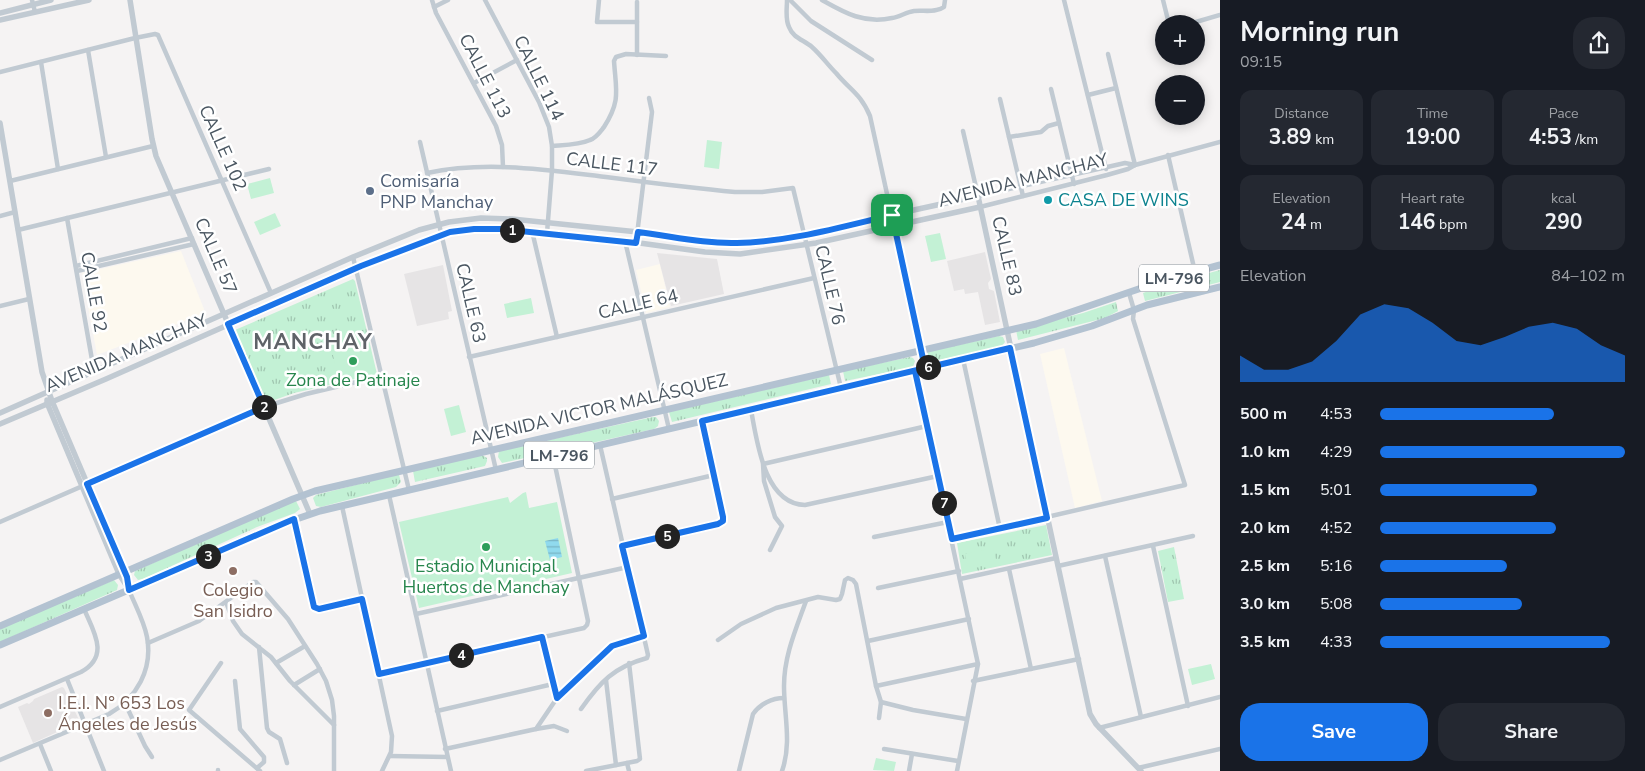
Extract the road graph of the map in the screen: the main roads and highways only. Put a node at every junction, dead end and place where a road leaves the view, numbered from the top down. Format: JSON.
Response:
{"nodes":[{"id":1,"x":1220,"y":266,"type":"edge"},
{"id":2,"x":1220,"y":287,"type":"edge"},
{"id":3,"x":0,"y":626,"type":"edge"},
{"id":4,"x":0,"y":645,"type":"edge"}],
"edges":[{"from":1,"to":3,"type":"main road","name":"AVENIDA VICTOR MALÁSQUEZ","number":"LM-796"},
{"from":2,"to":4,"type":"main road","name":"AVENIDA VICTOR MALÁSQUEZ","number":"LM-796"}]}
